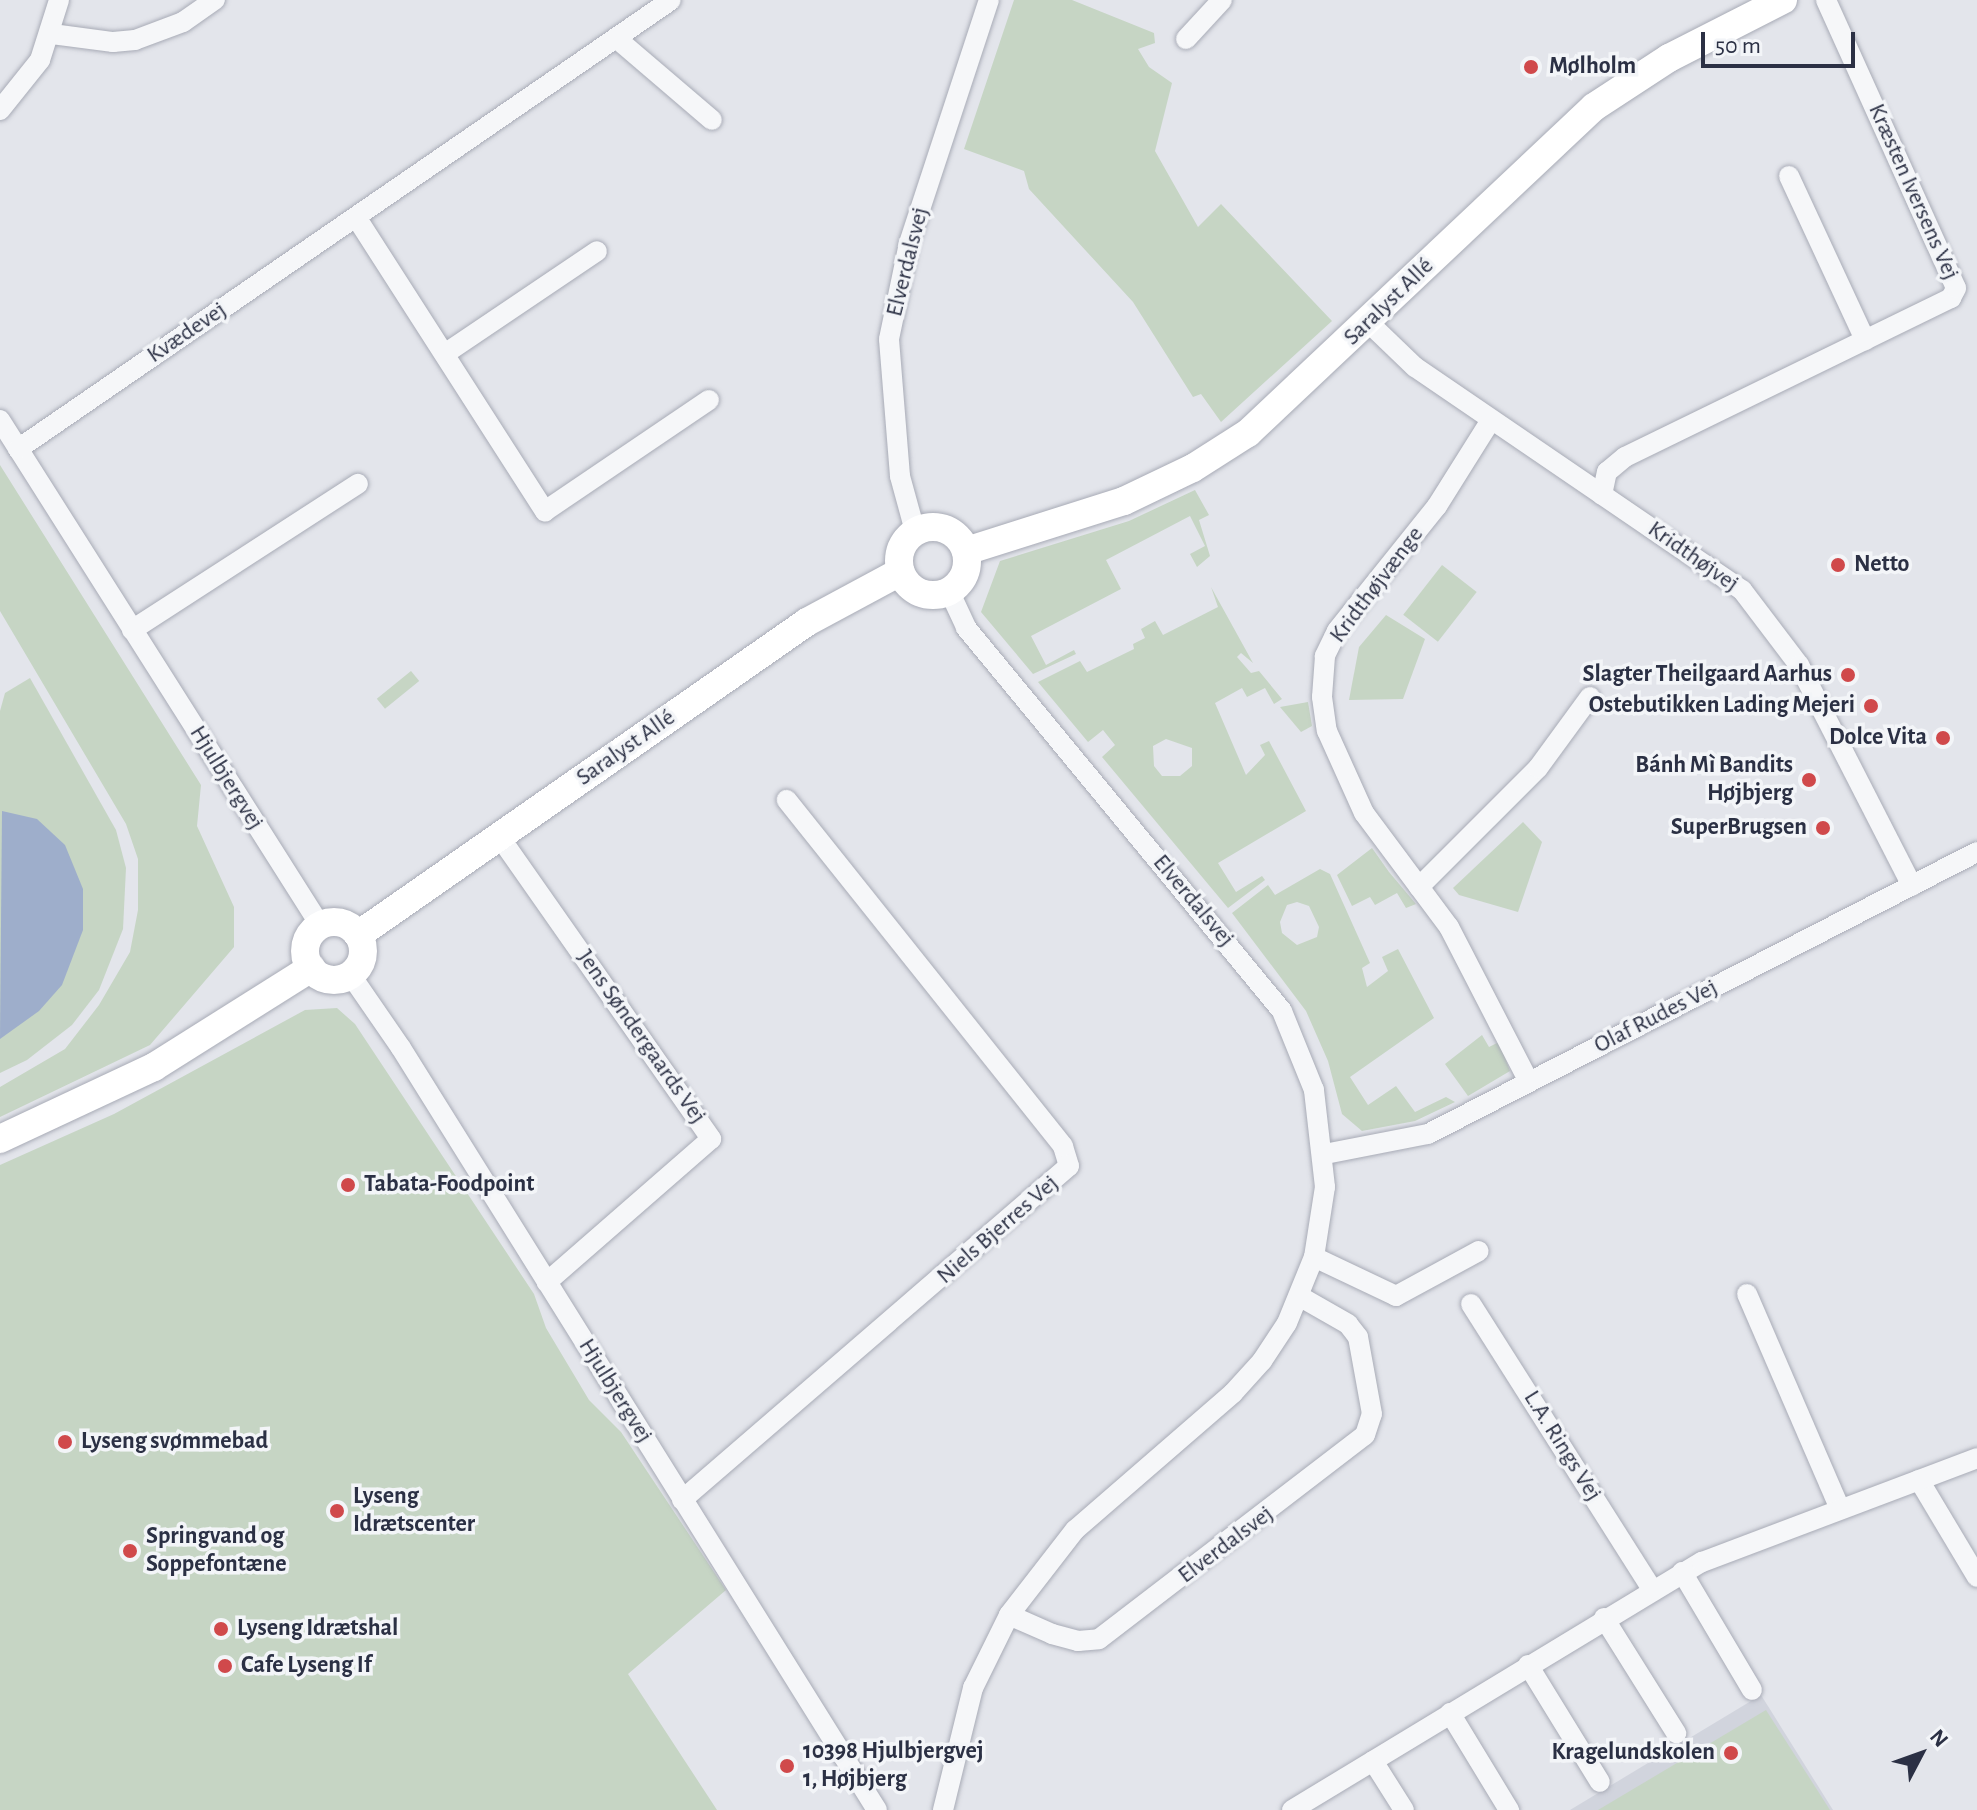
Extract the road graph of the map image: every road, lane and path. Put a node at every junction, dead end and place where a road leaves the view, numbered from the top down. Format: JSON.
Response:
{"nodes":[{"id":1,"x":59,"y":0,"type":"edge"},
{"id":2,"x":215,"y":0,"type":"edge"},
{"id":3,"x":671,"y":0,"type":"edge"},
{"id":4,"x":989,"y":0,"type":"edge"},
{"id":5,"x":1222,"y":0,"type":"edge"},
{"id":6,"x":1783,"y":0,"type":"edge"},
{"id":7,"x":1826,"y":0,"type":"edge"},
{"id":8,"x":52,"y":34,"type":"junction"},
{"id":9,"x":616,"y":38,"type":"junction"},
{"id":10,"x":1186,"y":39,"type":"dead end"},
{"id":11,"x":0,"y":110,"type":"edge"},
{"id":12,"x":712,"y":120,"type":"dead end"},
{"id":13,"x":1789,"y":176,"type":"dead end"},
{"id":14,"x":356,"y":217,"type":"junction"},
{"id":15,"x":597,"y":251,"type":"dead end"},
{"id":16,"x":1368,"y":322,"type":"junction"},
{"id":17,"x":1865,"y":340,"type":"junction"},
{"id":18,"x":446,"y":353,"type":"junction"},
{"id":19,"x":709,"y":400,"type":"dead end"},
{"id":20,"x":0,"y":420,"type":"edge"},
{"id":21,"x":1491,"y":420,"type":"junction"},
{"id":22,"x":18,"y":449,"type":"junction"},
{"id":23,"x":358,"y":484,"type":"dead end"},
{"id":24,"x":1602,"y":495,"type":"junction"},
{"id":25,"x":915,"y":531,"type":"junction"},
{"id":26,"x":966,"y":551,"type":"junction"},
{"id":27,"x":900,"y":572,"type":"junction"},
{"id":28,"x":949,"y":591,"type":"junction"},
{"id":29,"x":132,"y":630,"type":"junction"},
{"id":30,"x":1590,"y":697,"type":"dead end"},
{"id":31,"x":787,"y":800,"type":"dead end"},
{"id":32,"x":499,"y":836,"type":"junction"},
{"id":33,"x":1977,"y":852,"type":"edge"},
{"id":34,"x":1912,"y":886,"type":"junction"},
{"id":35,"x":1419,"y":887,"type":"junction"},
{"id":36,"x":320,"y":925,"type":"junction"},
{"id":37,"x":358,"y":935,"type":"junction"},
{"id":38,"x":311,"y":968,"type":"junction"},
{"id":39,"x":350,"y":974,"type":"junction"},
{"id":40,"x":1529,"y":1082,"type":"junction"},
{"id":41,"x":0,"y":1139,"type":"edge"},
{"id":42,"x":1325,"y":1154,"type":"junction"},
{"id":43,"x":1479,"y":1251,"type":"dead end"},
{"id":44,"x":1314,"y":1257,"type":"junction"},
{"id":45,"x":547,"y":1282,"type":"junction"},
{"id":46,"x":1747,"y":1294,"type":"dead end"},
{"id":47,"x":1299,"y":1296,"type":"junction"},
{"id":48,"x":1471,"y":1304,"type":"dead end"},
{"id":49,"x":1977,"y":1458,"type":"edge"},
{"id":50,"x":1919,"y":1480,"type":"junction"},
{"id":51,"x":682,"y":1500,"type":"junction"},
{"id":52,"x":1840,"y":1509,"type":"junction"},
{"id":53,"x":1682,"y":1572,"type":"junction"},
{"id":54,"x":1977,"y":1577,"type":"edge"},
{"id":55,"x":1652,"y":1589,"type":"junction"},
{"id":56,"x":1009,"y":1615,"type":"junction"},
{"id":57,"x":1604,"y":1618,"type":"junction"},
{"id":58,"x":1528,"y":1665,"type":"junction"},
{"id":59,"x":1752,"y":1690,"type":"dead end"},
{"id":60,"x":1450,"y":1713,"type":"junction"},
{"id":61,"x":1676,"y":1733,"type":"dead end"},
{"id":62,"x":1373,"y":1761,"type":"junction"},
{"id":63,"x":1600,"y":1782,"type":"dead end"},
{"id":64,"x":877,"y":1810,"type":"edge"},
{"id":65,"x":943,"y":1810,"type":"edge"},
{"id":66,"x":1292,"y":1810,"type":"edge"},
{"id":67,"x":1404,"y":1810,"type":"edge"},
{"id":68,"x":1509,"y":1810,"type":"edge"}],
"edges":[{"from":1,"to":8,"type":"street"},
{"from":2,"to":8,"type":"street"},
{"from":3,"to":9,"type":"street","name":"Kvædevej"},
{"from":4,"to":25,"type":"street","name":"Elverdalsvej"},
{"from":5,"to":10,"type":"street"},
{"from":6,"to":16,"type":"street","name":"Saralyst Allé"},
{"from":7,"to":17,"type":"street","name":"Kræsten Iversens Vej"},
{"from":8,"to":11,"type":"street"},
{"from":9,"to":12,"type":"street"},
{"from":9,"to":14,"type":"street","name":"Kvædevej"},
{"from":13,"to":17,"type":"street"},
{"from":14,"to":18,"type":"street"},
{"from":14,"to":22,"type":"street","name":"Kvædevej"},
{"from":15,"to":18,"type":"street"},
{"from":16,"to":21,"type":"street","name":"Kridthøjvej"},
{"from":16,"to":26,"type":"street","name":"Saralyst Allé"},
{"from":17,"to":24,"type":"street","name":"Kræsten Iversens Vej"},
{"from":18,"to":19,"type":"street"},
{"from":20,"to":22,"type":"street","name":"Hjulbjergvej"},
{"from":21,"to":24,"type":"street","name":"Kridthøjvej"},
{"from":21,"to":35,"type":"street","name":"Kridthøjvænge"},
{"from":22,"to":29,"type":"street","name":"Hjulbjergvej"},
{"from":23,"to":29,"type":"street"},
{"from":24,"to":34,"type":"street","name":"Kridthøjvej"},
{"from":25,"to":26,"type":"street"},
{"from":25,"to":27,"type":"street"},
{"from":26,"to":28,"type":"street"},
{"from":27,"to":28,"type":"street"},
{"from":27,"to":32,"type":"street","name":"Saralyst Allé"},
{"from":28,"to":42,"type":"street","name":"Elverdalsvej"},
{"from":29,"to":36,"type":"street","name":"Hjulbjergvej"},
{"from":30,"to":35,"type":"street"},
{"from":31,"to":51,"type":"street","name":"Niels Bjerres Vej"},
{"from":32,"to":37,"type":"street","name":"Saralyst Allé"},
{"from":32,"to":45,"type":"street","name":"Jens Søndergaards Vej"},
{"from":33,"to":34,"type":"street","name":"Olaf Rudes Vej"},
{"from":34,"to":40,"type":"street","name":"Olaf Rudes Vej"},
{"from":35,"to":40,"type":"street","name":"Kridthøjvænge"},
{"from":36,"to":37,"type":"street"},
{"from":36,"to":38,"type":"street"},
{"from":37,"to":39,"type":"street"},
{"from":38,"to":39,"type":"street"},
{"from":38,"to":41,"type":"street"},
{"from":39,"to":45,"type":"street","name":"Hjulbjergvej"},
{"from":40,"to":42,"type":"street","name":"Olaf Rudes Vej"},
{"from":42,"to":44,"type":"street","name":"Elverdalsvej"},
{"from":43,"to":44,"type":"street"},
{"from":44,"to":47,"type":"street","name":"Elverdalsvej"},
{"from":45,"to":51,"type":"street","name":"Hjulbjergvej"},
{"from":46,"to":52,"type":"street"},
{"from":47,"to":56,"type":"street","name":"Elverdalsvej"},
{"from":47,"to":56,"type":"street","name":"Elverdalsvej"},
{"from":48,"to":55,"type":"street","name":"L.A. Rings Vej"},
{"from":49,"to":50,"type":"street"},
{"from":50,"to":52,"type":"street"},
{"from":50,"to":54,"type":"street"},
{"from":51,"to":64,"type":"street","name":"Hjulbjergvej"},
{"from":52,"to":53,"type":"street"},
{"from":53,"to":55,"type":"street"},
{"from":53,"to":59,"type":"street"},
{"from":55,"to":57,"type":"street"},
{"from":56,"to":65,"type":"street","name":"Elverdalsvej"},
{"from":57,"to":58,"type":"street"},
{"from":57,"to":61,"type":"street"},
{"from":58,"to":60,"type":"street"},
{"from":58,"to":63,"type":"street"},
{"from":60,"to":62,"type":"street"},
{"from":60,"to":68,"type":"street"},
{"from":62,"to":66,"type":"street"},
{"from":62,"to":67,"type":"street"}]}
